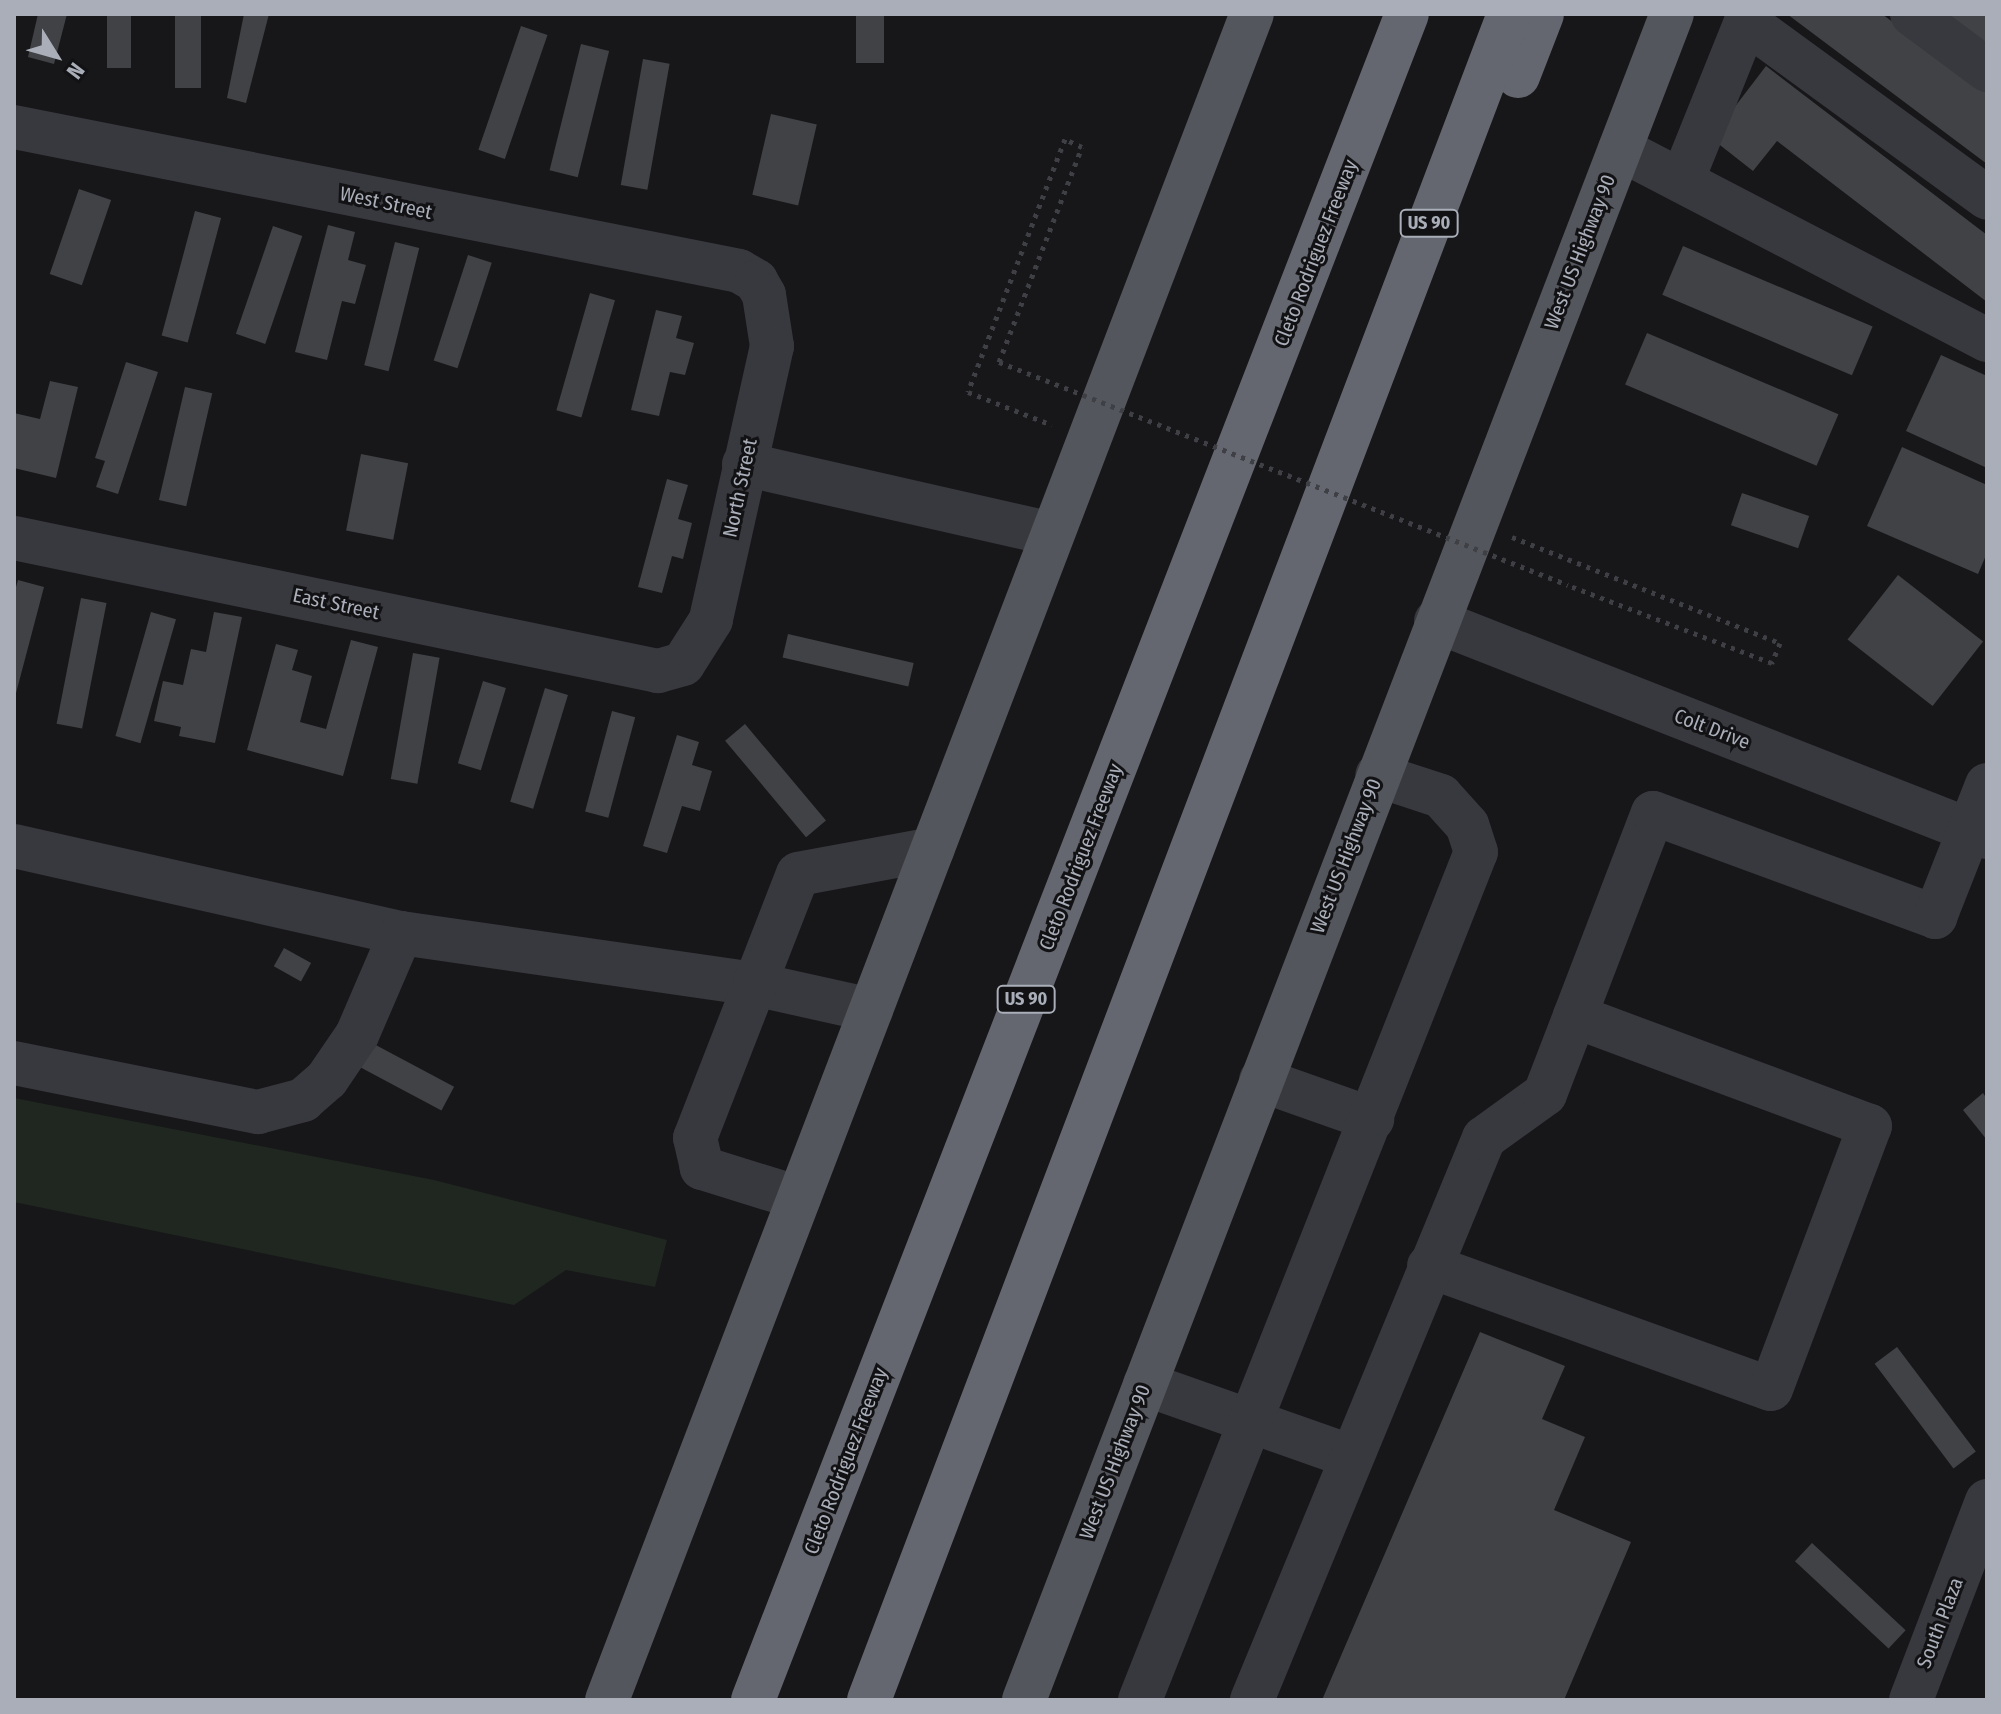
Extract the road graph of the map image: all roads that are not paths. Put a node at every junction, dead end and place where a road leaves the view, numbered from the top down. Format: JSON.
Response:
{"nodes":[{"id":1,"x":1252,"y":14,"type":"edge"},
{"id":2,"x":1376,"y":14,"type":"edge"},
{"id":3,"x":1407,"y":14,"type":"edge"},
{"id":4,"x":1509,"y":14,"type":"edge"},
{"id":5,"x":1542,"y":14,"type":"edge"},
{"id":6,"x":1672,"y":14,"type":"edge"},
{"id":7,"x":1912,"y":14,"type":"edge"},
{"id":8,"x":1747,"y":18,"type":"edge"},
{"id":9,"x":1987,"y":70,"type":"edge"},
{"id":10,"x":14,"y":127,"type":"edge"},
{"id":11,"x":1620,"y":149,"type":"junction"},
{"id":12,"x":1682,"y":181,"type":"junction"},
{"id":13,"x":1987,"y":198,"type":"edge"},
{"id":14,"x":756,"y":281,"type":"joint"},
{"id":15,"x":1299,"y":298,"type":"junction"},
{"id":16,"x":1987,"y":340,"type":"edge"},
{"id":17,"x":1349,"y":431,"type":"junction"},
{"id":18,"x":744,"y":464,"type":"junction"},
{"id":19,"x":1052,"y":534,"type":"junction"},
{"id":20,"x":14,"y":538,"type":"edge"},
{"id":21,"x":1436,"y":621,"type":"junction"},
{"id":22,"x":658,"y":671,"type":"joint"},
{"id":23,"x":1377,"y":775,"type":"junction"},
{"id":24,"x":1987,"y":785,"type":"edge"},
{"id":25,"x":1978,"y":833,"type":"edge"},
{"id":26,"x":14,"y":846,"type":"edge"},
{"id":27,"x":933,"y":849,"type":"junction"},
{"id":28,"x":401,"y":933,"type":"junction"},
{"id":29,"x":754,"y":984,"type":"junction"},
{"id":30,"x":871,"y":1010,"type":"junction"},
{"id":31,"x":1575,"y":1016,"type":"junction"},
{"id":32,"x":14,"y":1063,"type":"edge"},
{"id":33,"x":1261,"y":1080,"type":"junction"},
{"id":34,"x":1372,"y":1119,"type":"junction"},
{"id":35,"x":799,"y":1198,"type":"junction"},
{"id":36,"x":1429,"y":1266,"type":"junction"},
{"id":37,"x":1145,"y":1384,"type":"junction"},
{"id":38,"x":1251,"y":1420,"type":"junction"},
{"id":39,"x":1349,"y":1456,"type":"junction"},
{"id":40,"x":1987,"y":1501,"type":"edge"},
{"id":41,"x":607,"y":1700,"type":"edge"},
{"id":42,"x":753,"y":1700,"type":"edge"},
{"id":43,"x":869,"y":1700,"type":"edge"},
{"id":44,"x":1024,"y":1700,"type":"edge"},
{"id":45,"x":1140,"y":1700,"type":"edge"},
{"id":46,"x":1252,"y":1700,"type":"edge"},
{"id":47,"x":1911,"y":1700,"type":"edge"}],
"edges":[{"from":1,"to":19,"type":"main road"},
{"from":2,"to":15,"type":"highway"},
{"from":3,"to":15,"type":"highway","name":"Cleto Rodriguez Freeway","number":"US 90"},
{"from":4,"to":17,"type":"highway","number":"US 90"},
{"from":5,"to":17,"type":"highway"},
{"from":6,"to":11,"type":"main road","name":"West US Highway 90"},
{"from":7,"to":9,"type":"street"},
{"from":8,"to":12,"type":"street"},
{"from":8,"to":13,"type":"street"},
{"from":10,"to":14,"type":"street","name":"West Street"},
{"from":11,"to":12,"type":"street"},
{"from":11,"to":21,"type":"main road","name":"West US Highway 90"},
{"from":12,"to":16,"type":"street"},
{"from":14,"to":18,"type":"street","name":"North Street"},
{"from":15,"to":42,"type":"highway","name":"Cleto Rodriguez Freeway","number":"US 90"},
{"from":17,"to":43,"type":"highway","number":"US 90"},
{"from":18,"to":19,"type":"street"},
{"from":18,"to":22,"type":"street","name":"North Street"},
{"from":19,"to":27,"type":"main road"},
{"from":20,"to":22,"type":"street","name":"East Street"},
{"from":21,"to":23,"type":"main road","name":"West US Highway 90"},
{"from":21,"to":25,"type":"street","name":"Colt Drive"},
{"from":23,"to":33,"type":"main road","name":"West US Highway 90"},
{"from":23,"to":34,"type":"street"},
{"from":24,"to":25,"type":"street"},
{"from":25,"to":31,"type":"street"},
{"from":26,"to":28,"type":"street"},
{"from":27,"to":29,"type":"street"},
{"from":27,"to":30,"type":"main road"},
{"from":28,"to":29,"type":"street"},
{"from":28,"to":32,"type":"street"},
{"from":29,"to":30,"type":"street"},
{"from":29,"to":35,"type":"street"},
{"from":30,"to":35,"type":"main road"},
{"from":31,"to":36,"type":"street"},
{"from":31,"to":36,"type":"street"},
{"from":33,"to":34,"type":"street"},
{"from":33,"to":37,"type":"main road","name":"West US Highway 90"},
{"from":34,"to":38,"type":"street"},
{"from":35,"to":41,"type":"main road"},
{"from":36,"to":39,"type":"street"},
{"from":37,"to":38,"type":"street"},
{"from":37,"to":44,"type":"main road","name":"West US Highway 90"},
{"from":38,"to":39,"type":"street"},
{"from":38,"to":45,"type":"street"},
{"from":39,"to":46,"type":"street"},
{"from":40,"to":47,"type":"street","name":"South Plaza"}]}
